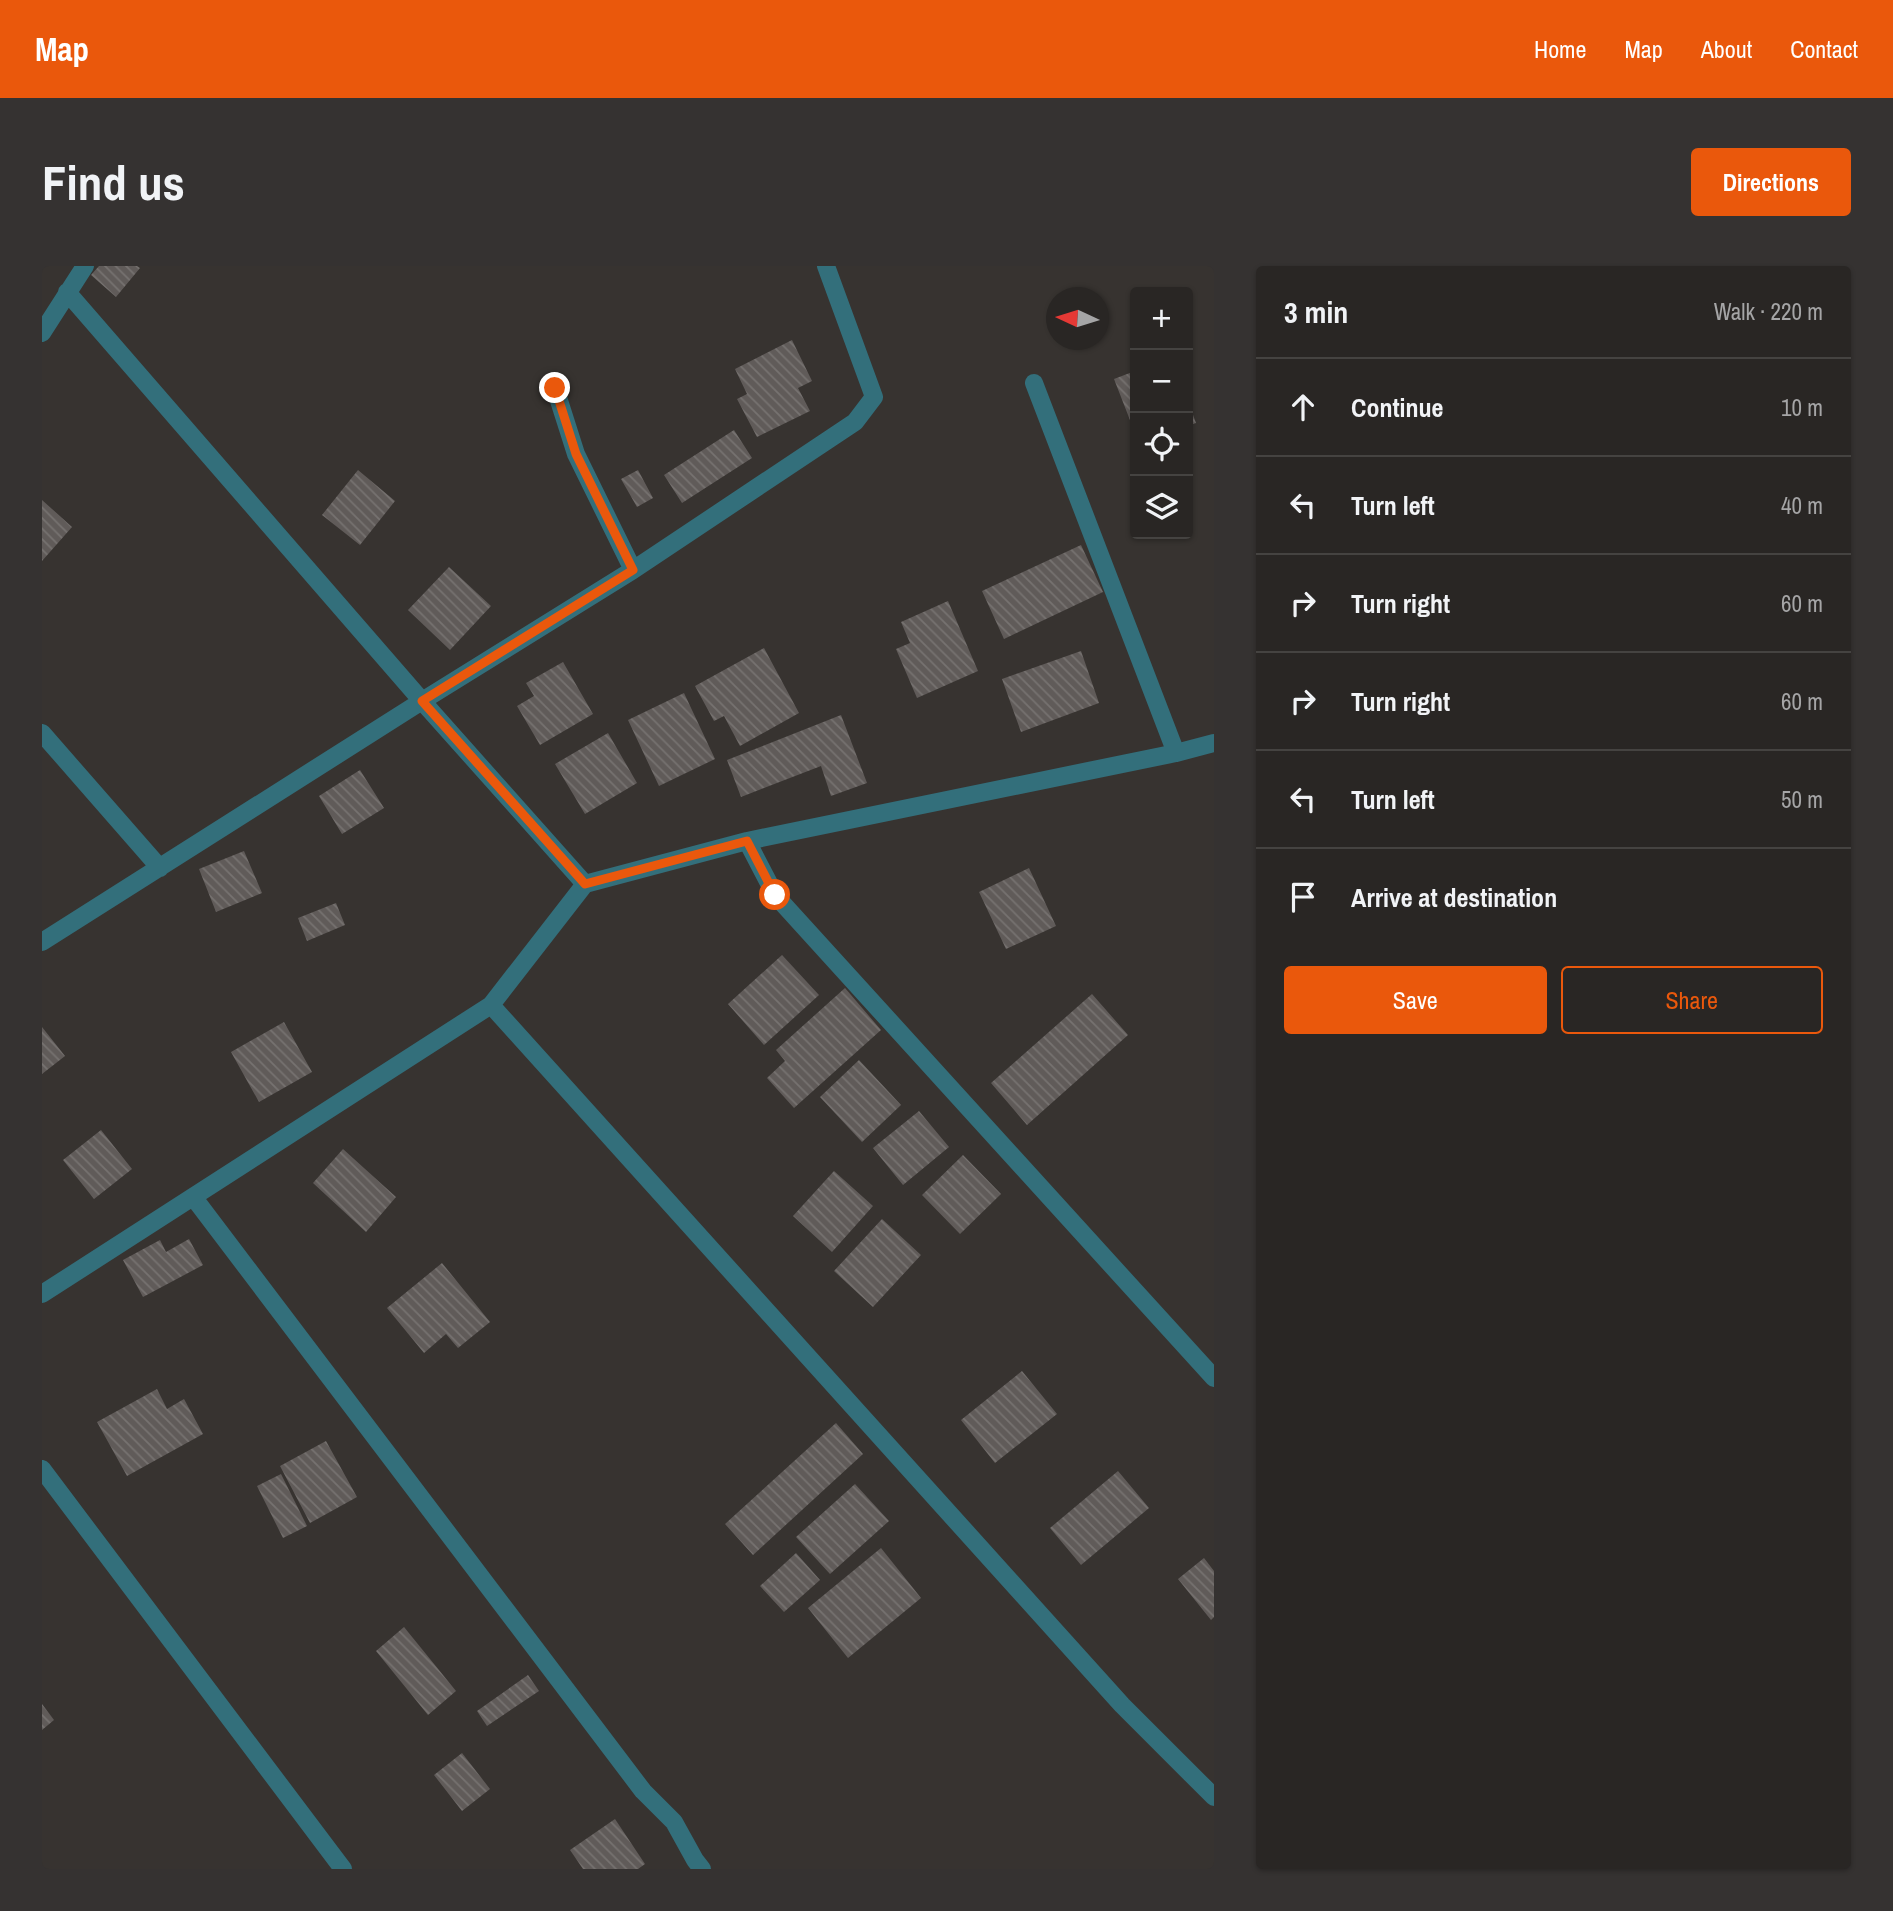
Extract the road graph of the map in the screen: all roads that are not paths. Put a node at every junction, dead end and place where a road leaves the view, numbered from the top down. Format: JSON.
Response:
{"nodes":[{"id":1,"x":85,"y":266,"type":"edge"},
{"id":2,"x":826,"y":266,"type":"edge"},
{"id":3,"x":67,"y":292,"type":"junction"},
{"id":4,"x":42,"y":333,"type":"edge"},
{"id":5,"x":1034,"y":383,"type":"dead end"},
{"id":6,"x":555,"y":388,"type":"dead end"},
{"id":7,"x":633,"y":570,"type":"junction"},
{"id":8,"x":422,"y":701,"type":"junction"},
{"id":9,"x":42,"y":733,"type":"edge"},
{"id":10,"x":1214,"y":743,"type":"edge"},
{"id":11,"x":1175,"y":753,"type":"junction"},
{"id":12,"x":747,"y":841,"type":"junction"},
{"id":13,"x":160,"y":867,"type":"junction"},
{"id":14,"x":585,"y":884,"type":"junction"},
{"id":15,"x":42,"y":942,"type":"edge"},
{"id":16,"x":491,"y":1005,"type":"junction"},
{"id":17,"x":194,"y":1198,"type":"junction"},
{"id":18,"x":42,"y":1294,"type":"edge"},
{"id":19,"x":1214,"y":1378,"type":"edge"},
{"id":20,"x":42,"y":1469,"type":"edge"},
{"id":21,"x":1214,"y":1797,"type":"edge"},
{"id":22,"x":343,"y":1869,"type":"edge"},
{"id":23,"x":702,"y":1869,"type":"edge"}],
"edges":[{"from":1,"to":3,"type":"street"},
{"from":2,"to":7,"type":"street"},
{"from":3,"to":4,"type":"street"},
{"from":3,"to":8,"type":"street"},
{"from":5,"to":11,"type":"street"},
{"from":6,"to":7,"type":"street"},
{"from":7,"to":8,"type":"street"},
{"from":8,"to":13,"type":"street"},
{"from":8,"to":14,"type":"street"},
{"from":9,"to":13,"type":"street"},
{"from":10,"to":11,"type":"street"},
{"from":11,"to":12,"type":"street"},
{"from":12,"to":14,"type":"street"},
{"from":12,"to":19,"type":"street"},
{"from":13,"to":15,"type":"street"},
{"from":14,"to":16,"type":"street"},
{"from":16,"to":17,"type":"street"},
{"from":16,"to":21,"type":"street"},
{"from":17,"to":18,"type":"street"},
{"from":17,"to":23,"type":"street"},
{"from":20,"to":22,"type":"street"}]}
